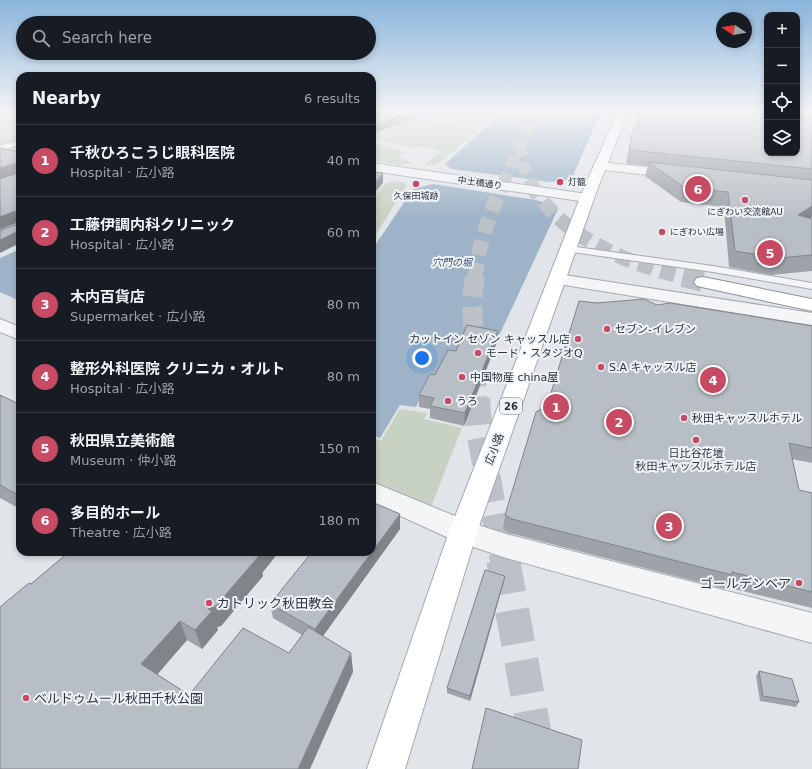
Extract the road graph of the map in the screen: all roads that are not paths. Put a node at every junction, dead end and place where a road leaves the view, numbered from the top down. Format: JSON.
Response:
{"nodes":[{"id":1,"x":608,"y":148,"type":"edge"},
{"id":2,"x":600,"y":166,"type":"junction"},
{"id":3,"x":376,"y":168,"type":"edge"},
{"id":4,"x":685,"y":175,"type":"edge"},
{"id":5,"x":587,"y":198,"type":"junction"},
{"id":6,"x":568,"y":249,"type":"junction"},
{"id":7,"x":558,"y":279,"type":"junction"},
{"id":8,"x":703,"y":282,"type":"tunnel mouth"},
{"id":9,"x":812,"y":286,"type":"edge"},
{"id":10,"x":812,"y":305,"type":"edge"},
{"id":11,"x":812,"y":319,"type":"edge"},
{"id":12,"x":0,"y":325,"type":"edge"},
{"id":13,"x":16,"y":332,"type":"edge"},
{"id":14,"x":376,"y":494,"type":"edge"},
{"id":15,"x":463,"y":532,"type":"junction"},
{"id":16,"x":812,"y":628,"type":"edge"},
{"id":17,"x":386,"y":769,"type":"edge"}],
"edges":[{"from":1,"to":2,"type":"main road","name":"広小路","number":"26"},
{"from":2,"to":4,"type":"street"},
{"from":2,"to":5,"type":"main road","name":"広小路","number":"26"},
{"from":3,"to":5,"type":"street","name":"中土橋通り"},
{"from":5,"to":6,"type":"main road","name":"広小路","number":"26"},
{"from":6,"to":7,"type":"main road","name":"広小路","number":"26"},
{"from":6,"to":9,"type":"lane"},
{"from":7,"to":11,"type":"street"},
{"from":7,"to":15,"type":"main road","name":"広小路","number":"26"},
{"from":8,"to":10,"type":"main road"},
{"from":12,"to":13,"type":"street"},
{"from":14,"to":15,"type":"street"},
{"from":15,"to":16,"type":"street"},
{"from":15,"to":17,"type":"main road","name":"広小路","number":"26"}]}
